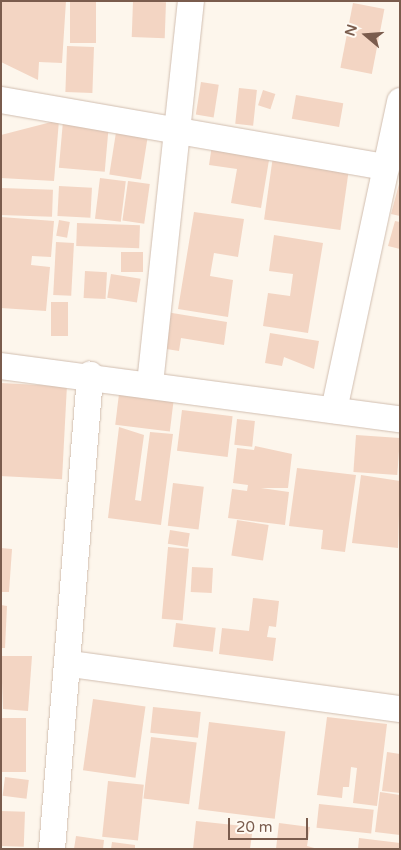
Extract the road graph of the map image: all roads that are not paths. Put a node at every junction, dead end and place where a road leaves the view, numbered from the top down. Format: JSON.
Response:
{"nodes":[{"id":1,"x":191,"y":1,"type":"edge"},
{"id":2,"x":1,"y":100,"type":"edge"},
{"id":3,"x":400,"y":101,"type":"edge"},
{"id":4,"x":177,"y":128,"type":"junction"},
{"id":5,"x":392,"y":161,"type":"edge"},
{"id":6,"x":1,"y":366,"type":"edge"},
{"id":7,"x":90,"y":375,"type":"junction"},
{"id":8,"x":150,"y":384,"type":"junction"},
{"id":9,"x":334,"y":410,"type":"junction"},
{"id":10,"x":400,"y":420,"type":"edge"},
{"id":11,"x":70,"y":664,"type":"junction"},
{"id":12,"x":400,"y":710,"type":"edge"},
{"id":13,"x":52,"y":849,"type":"edge"}],
"edges":[{"from":1,"to":4,"type":"street"},
{"from":2,"to":4,"type":"street"},
{"from":3,"to":5,"type":"street"},
{"from":4,"to":5,"type":"street"},
{"from":4,"to":8,"type":"street"},
{"from":5,"to":9,"type":"street"},
{"from":6,"to":7,"type":"street"},
{"from":7,"to":8,"type":"street"},
{"from":7,"to":11,"type":"street"},
{"from":8,"to":9,"type":"street"},
{"from":9,"to":10,"type":"street"},
{"from":11,"to":12,"type":"street"},
{"from":11,"to":13,"type":"street"}]}
